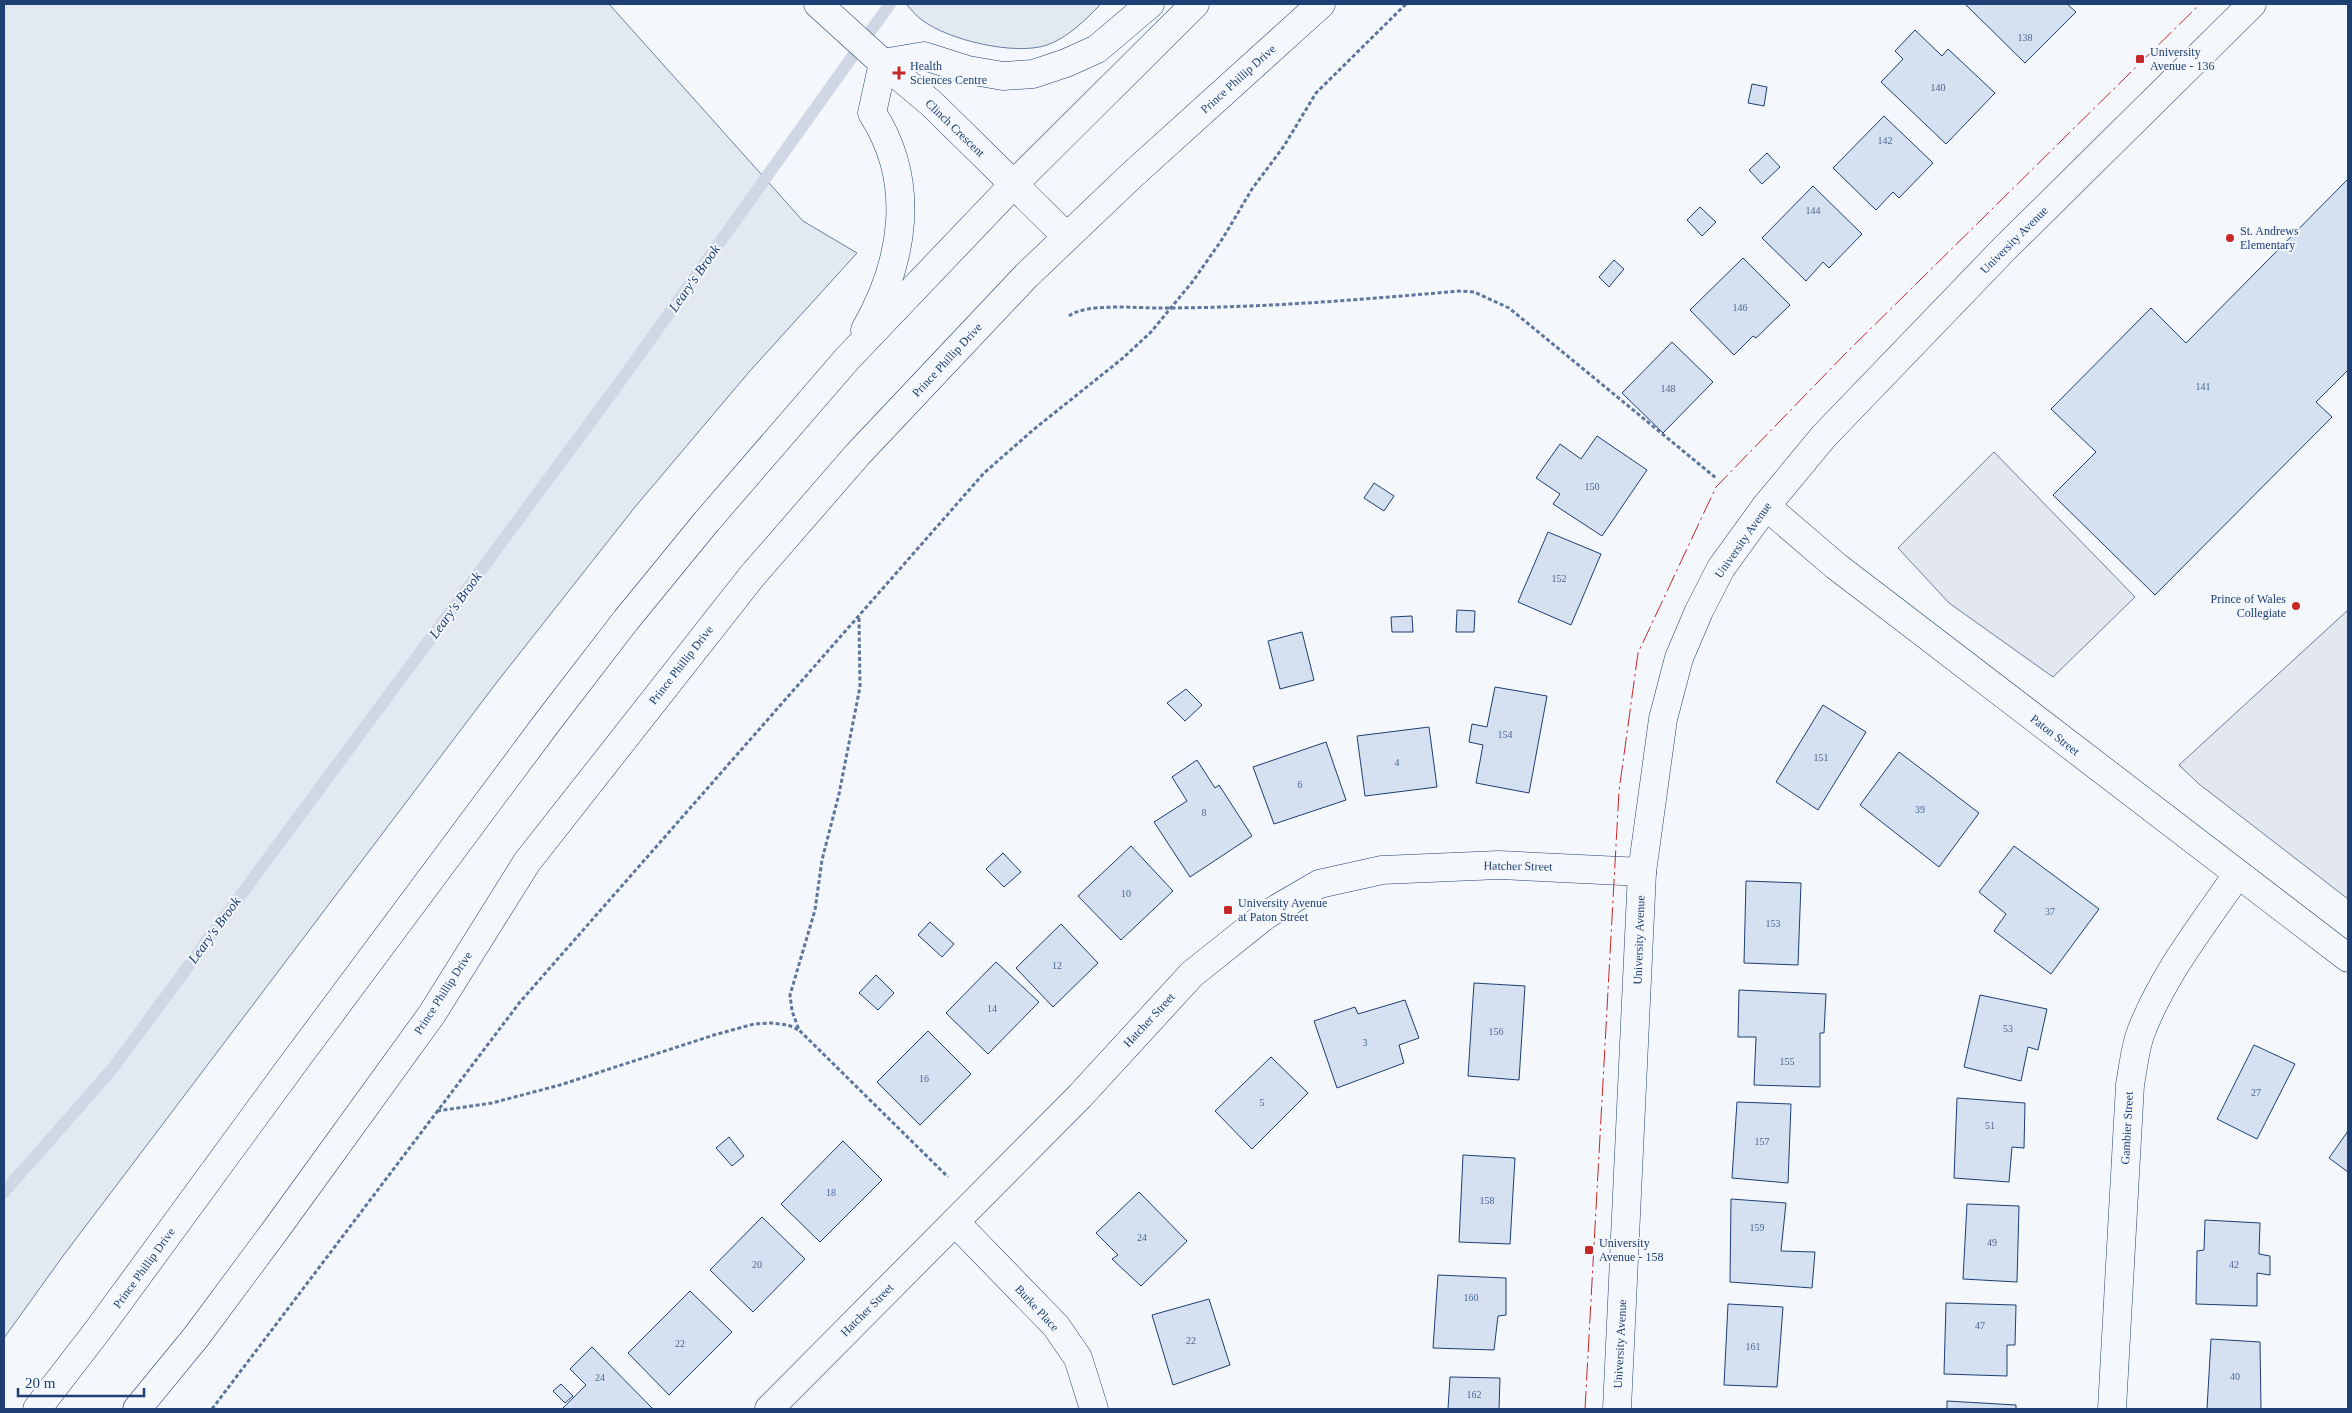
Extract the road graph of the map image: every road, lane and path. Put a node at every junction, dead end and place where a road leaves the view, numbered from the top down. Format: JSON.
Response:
{"nodes":[{"id":1,"x":818,"y":4,"type":"edge"},
{"id":2,"x":1150,"y":4,"type":"edge"},
{"id":3,"x":1196,"y":4,"type":"edge"},
{"id":4,"x":1321,"y":4,"type":"edge"},
{"id":5,"x":1406,"y":4,"type":"edge"},
{"id":6,"x":2252,"y":4,"type":"edge"},
{"id":7,"x":882,"y":63,"type":"junction"},
{"id":8,"x":1014,"y":184,"type":"junction"},
{"id":9,"x":1066,"y":236,"type":"junction"},
{"id":10,"x":1171,"y":308,"type":"junction"},
{"id":11,"x":1069,"y":316,"type":"dead end"},
{"id":12,"x":847,"y":359,"type":"junction"},
{"id":13,"x":1716,"y":478,"type":"dead end"},
{"id":14,"x":1766,"y":506,"type":"junction"},
{"id":15,"x":859,"y":617,"type":"junction"},
{"id":16,"x":1642,"y":872,"type":"junction"},
{"id":17,"x":2237,"y":875,"type":"junction"},
{"id":18,"x":2348,"y":958,"type":"edge"},
{"id":19,"x":799,"y":1030,"type":"junction"},
{"id":20,"x":437,"y":1111,"type":"junction"},
{"id":21,"x":950,"y":1180,"type":"dead end"},
{"id":22,"x":955,"y":1222,"type":"junction"},
{"id":23,"x":37,"y":1409,"type":"edge"},
{"id":24,"x":137,"y":1409,"type":"edge"},
{"id":25,"x":212,"y":1409,"type":"edge"},
{"id":26,"x":768,"y":1409,"type":"edge"},
{"id":27,"x":1094,"y":1409,"type":"edge"},
{"id":28,"x":1617,"y":1409,"type":"edge"},
{"id":29,"x":2112,"y":1409,"type":"edge"}],
"edges":[{"from":1,"to":7,"type":"street","name":"Clinch Crescent"},
{"from":2,"to":7,"type":"street"},
{"from":3,"to":8,"type":"street","name":"Prince Phillip Drive"},
{"from":4,"to":9,"type":"street","name":"Prince Phillip Drive"},
{"from":5,"to":10,"type":"path"},
{"from":6,"to":14,"type":"street","name":"University Avenue"},
{"from":7,"to":8,"type":"street","name":"Clinch Crescent"},
{"from":7,"to":12,"type":"street"},
{"from":8,"to":9,"type":"street","name":"Clinch Crescent"},
{"from":8,"to":12,"type":"street","name":"Prince Phillip Drive"},
{"from":9,"to":24,"type":"street","name":"Prince Phillip Drive"},
{"from":10,"to":11,"type":"path"},
{"from":10,"to":13,"type":"path"},
{"from":10,"to":15,"type":"path"},
{"from":12,"to":23,"type":"street","name":"Prince Phillip Drive"},
{"from":14,"to":16,"type":"street","name":"University Avenue"},
{"from":14,"to":17,"type":"street","name":"Paton Street"},
{"from":15,"to":19,"type":"path"},
{"from":15,"to":20,"type":"path"},
{"from":16,"to":22,"type":"street","name":"Hatcher Street"},
{"from":16,"to":28,"type":"street","name":"University Avenue"},
{"from":17,"to":18,"type":"street","name":"Paton Street"},
{"from":17,"to":29,"type":"street","name":"Gambier Street"},
{"from":19,"to":20,"type":"path"},
{"from":19,"to":21,"type":"path"},
{"from":20,"to":25,"type":"path"},
{"from":22,"to":26,"type":"street","name":"Hatcher Street"},
{"from":22,"to":27,"type":"street","name":"Burke Place"}]}
